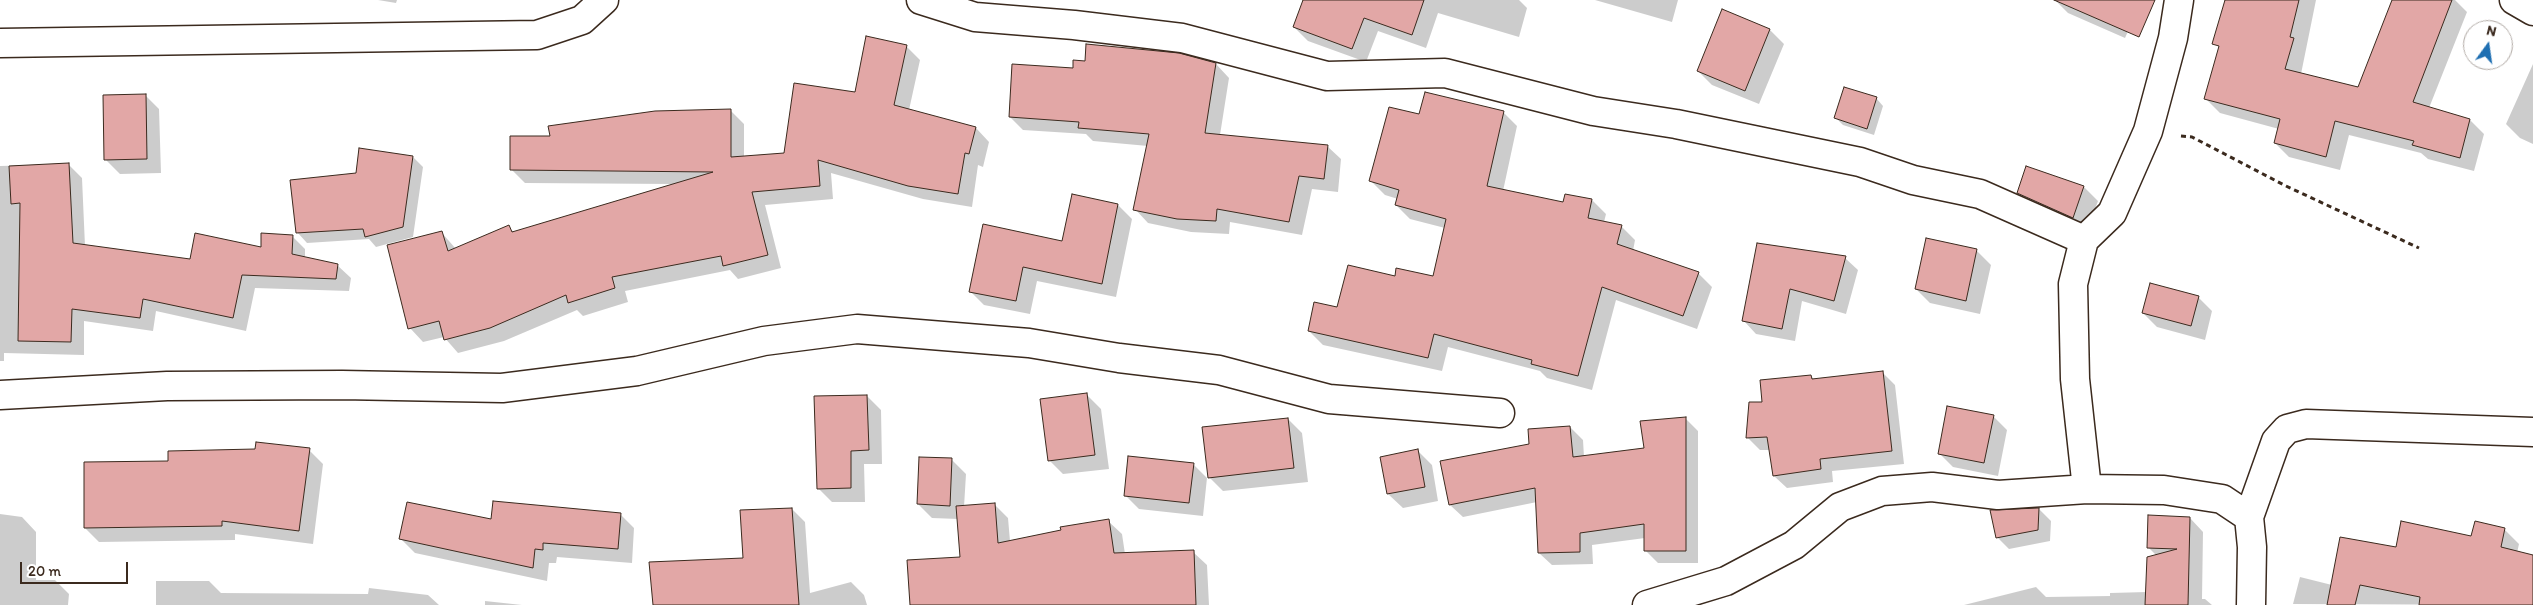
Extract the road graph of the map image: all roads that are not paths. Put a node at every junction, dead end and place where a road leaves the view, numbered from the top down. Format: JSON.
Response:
{"nodes":[{"id":1,"x":604,"y":0,"type":"edge"},
{"id":2,"x":921,"y":0,"type":"edge"},
{"id":3,"x":2179,"y":0,"type":"edge"},
{"id":4,"x":2514,"y":0,"type":"edge"},
{"id":5,"x":2533,"y":11,"type":"edge"},
{"id":6,"x":0,"y":44,"type":"edge"},
{"id":7,"x":2084,"y":240,"type":"junction"},
{"id":8,"x":0,"y":395,"type":"edge"},
{"id":9,"x":1500,"y":413,"type":"dead end"},
{"id":10,"x":2533,"y":432,"type":"edge"},
{"id":11,"x":2087,"y":489,"type":"junction"},
{"id":12,"x":2249,"y":517,"type":"junction"},
{"id":13,"x":1647,"y":605,"type":"edge"},
{"id":14,"x":2251,"y":605,"type":"edge"}],
"edges":[{"from":1,"to":6,"type":"street"},
{"from":2,"to":7,"type":"street"},
{"from":3,"to":7,"type":"street"},
{"from":4,"to":5,"type":"street"},
{"from":7,"to":11,"type":"street"},
{"from":8,"to":9,"type":"street"},
{"from":10,"to":12,"type":"street"},
{"from":11,"to":12,"type":"street"},
{"from":11,"to":13,"type":"street"},
{"from":12,"to":14,"type":"street"}]}
